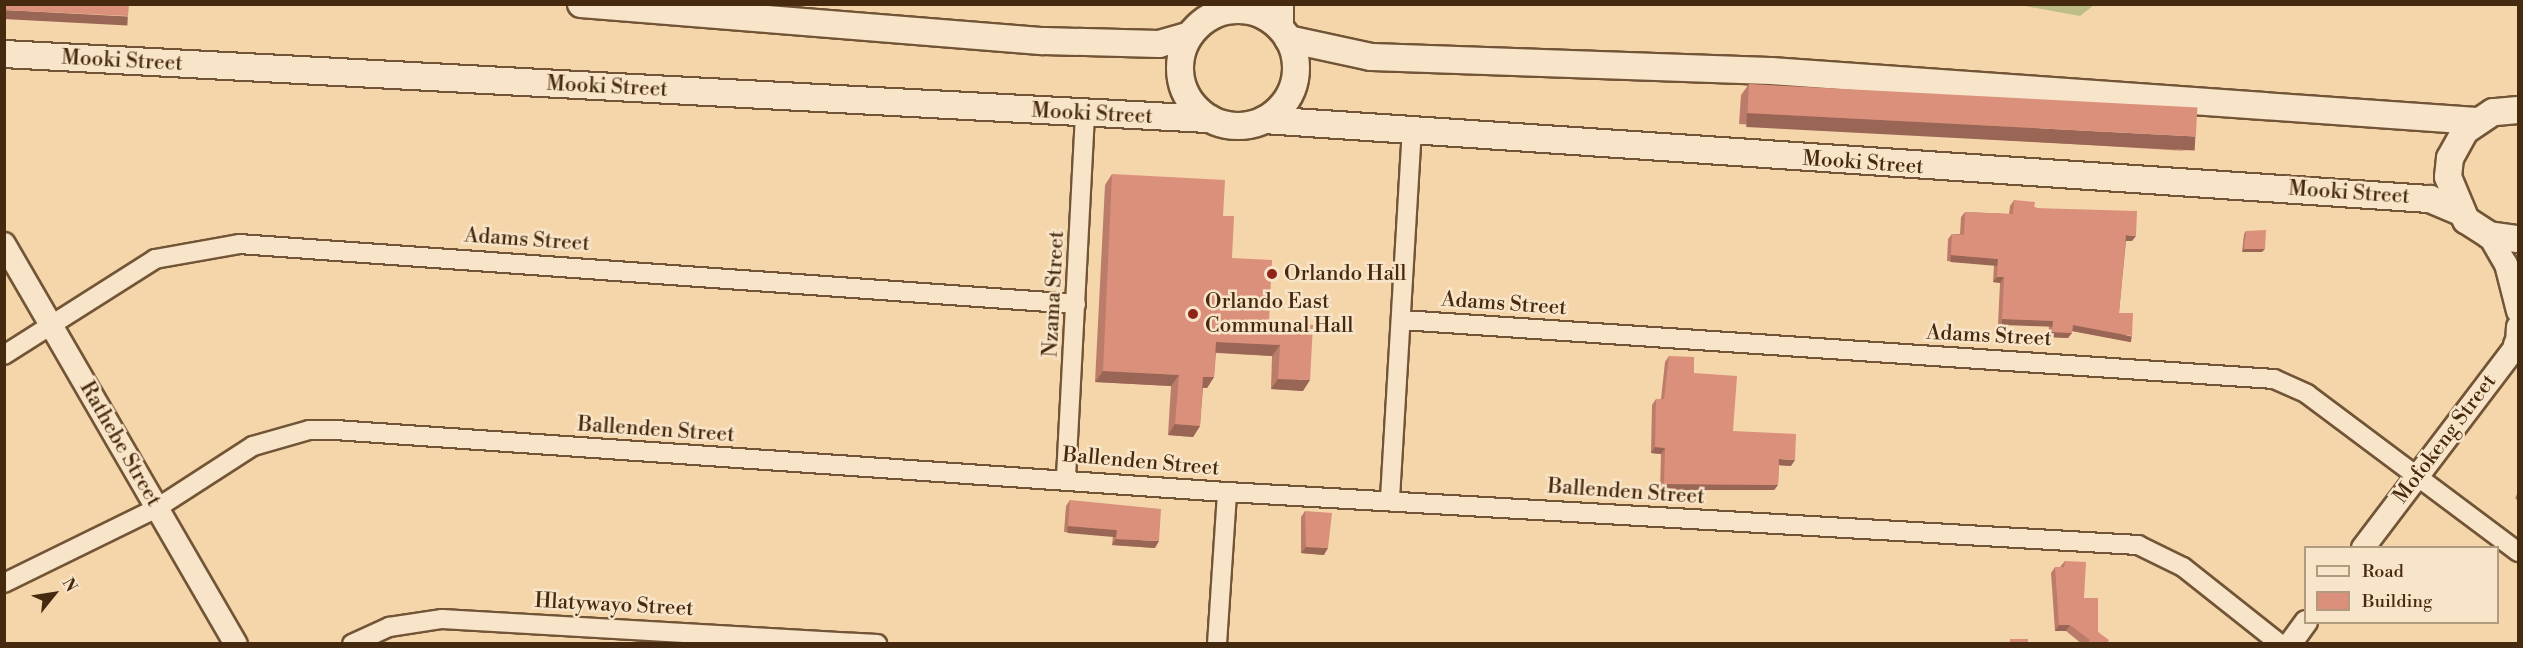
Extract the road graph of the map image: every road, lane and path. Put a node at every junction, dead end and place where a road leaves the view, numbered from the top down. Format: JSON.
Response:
{"nodes":[{"id":1,"x":581,"y":4,"type":"edge"},
{"id":2,"x":1282,"y":4,"type":"edge"},
{"id":3,"x":1225,"y":8,"type":"edge"},
{"id":4,"x":1190,"y":35,"type":"junction"},
{"id":5,"x":1285,"y":35,"type":"junction"},
{"id":6,"x":4,"y":54,"type":"edge"},
{"id":7,"x":2518,"y":110,"type":"edge"},
{"id":8,"x":1085,"y":114,"type":"junction"},
{"id":9,"x":1210,"y":119,"type":"junction"},
{"id":10,"x":1264,"y":120,"type":"junction"},
{"id":11,"x":2476,"y":121,"type":"junction"},
{"id":12,"x":1412,"y":131,"type":"junction"},
{"id":13,"x":2460,"y":212,"type":"junction"},
{"id":14,"x":2489,"y":235,"type":"junction"},
{"id":15,"x":2518,"y":239,"type":"edge"},
{"id":16,"x":4,"y":244,"type":"edge"},
{"id":17,"x":1076,"y":304,"type":"junction"},
{"id":18,"x":2518,"y":311,"type":"edge"},
{"id":19,"x":1402,"y":320,"type":"junction"},
{"id":20,"x":51,"y":324,"type":"junction"},
{"id":21,"x":2518,"y":338,"type":"edge"},
{"id":22,"x":4,"y":356,"type":"edge"},
{"id":23,"x":1066,"y":477,"type":"junction"},
{"id":24,"x":2416,"y":477,"type":"junction"},
{"id":25,"x":1227,"y":492,"type":"junction"},
{"id":26,"x":1390,"y":498,"type":"junction"},
{"id":27,"x":158,"y":508,"type":"junction"},
{"id":28,"x":2364,"y":546,"type":"edge"},
{"id":29,"x":2518,"y":552,"type":"edge"},
{"id":30,"x":4,"y":583,"type":"edge"},
{"id":31,"x":2305,"y":624,"type":"edge"},
{"id":32,"x":236,"y":644,"type":"edge"},
{"id":33,"x":352,"y":644,"type":"edge"},
{"id":34,"x":877,"y":644,"type":"edge"},
{"id":35,"x":1217,"y":644,"type":"edge"},
{"id":36,"x":2280,"y":644,"type":"edge"},
{"id":37,"x":2290,"y":644,"type":"edge"}],
"edges":[{"from":1,"to":4,"type":"main road"},
{"from":2,"to":5,"type":"street"},
{"from":3,"to":4,"type":"main road"},
{"from":3,"to":5,"type":"main road"},
{"from":4,"to":9,"type":"main road"},
{"from":5,"to":10,"type":"main road"},
{"from":5,"to":11,"type":"main road"},
{"from":6,"to":8,"type":"main road","name":"Mooki Street"},
{"from":7,"to":11,"type":"main road"},
{"from":8,"to":9,"type":"main road","name":"Mooki Street"},
{"from":8,"to":17,"type":"street","name":"Nzama Street"},
{"from":9,"to":10,"type":"main road"},
{"from":10,"to":12,"type":"main road","name":"Mooki Street"},
{"from":11,"to":13,"type":"main road"},
{"from":12,"to":13,"type":"main road","name":"Mooki Street"},
{"from":12,"to":19,"type":"street"},
{"from":13,"to":14,"type":"main road","name":"Mooki Street"},
{"from":14,"to":15,"type":"main road"},
{"from":14,"to":18,"type":"street"},
{"from":16,"to":20,"type":"street","name":"Rathebe Street"},
{"from":17,"to":20,"type":"street","name":"Adams Street"},
{"from":17,"to":23,"type":"street","name":"Nzama Street"},
{"from":19,"to":24,"type":"street","name":"Adams Street"},
{"from":19,"to":26,"type":"street"},
{"from":20,"to":22,"type":"street","name":"Adams Street"},
{"from":20,"to":27,"type":"street","name":"Rathebe Street"},
{"from":21,"to":24,"type":"street","name":"Mofokeng Street"},
{"from":23,"to":25,"type":"street","name":"Ballenden Street"},
{"from":23,"to":27,"type":"street","name":"Ballenden Street"},
{"from":24,"to":28,"type":"street","name":"Mofokeng Street"},
{"from":24,"to":29,"type":"street","name":"Adams Street"},
{"from":25,"to":26,"type":"street","name":"Ballenden Street"},
{"from":25,"to":35,"type":"street"},
{"from":26,"to":36,"type":"street","name":"Ballenden Street"},
{"from":27,"to":30,"type":"street","name":"Ballenden Street"},
{"from":27,"to":32,"type":"street","name":"Rathebe Street"},
{"from":31,"to":37,"type":"street"},
{"from":33,"to":34,"type":"street","name":"Hlatywayo Street"}]}
